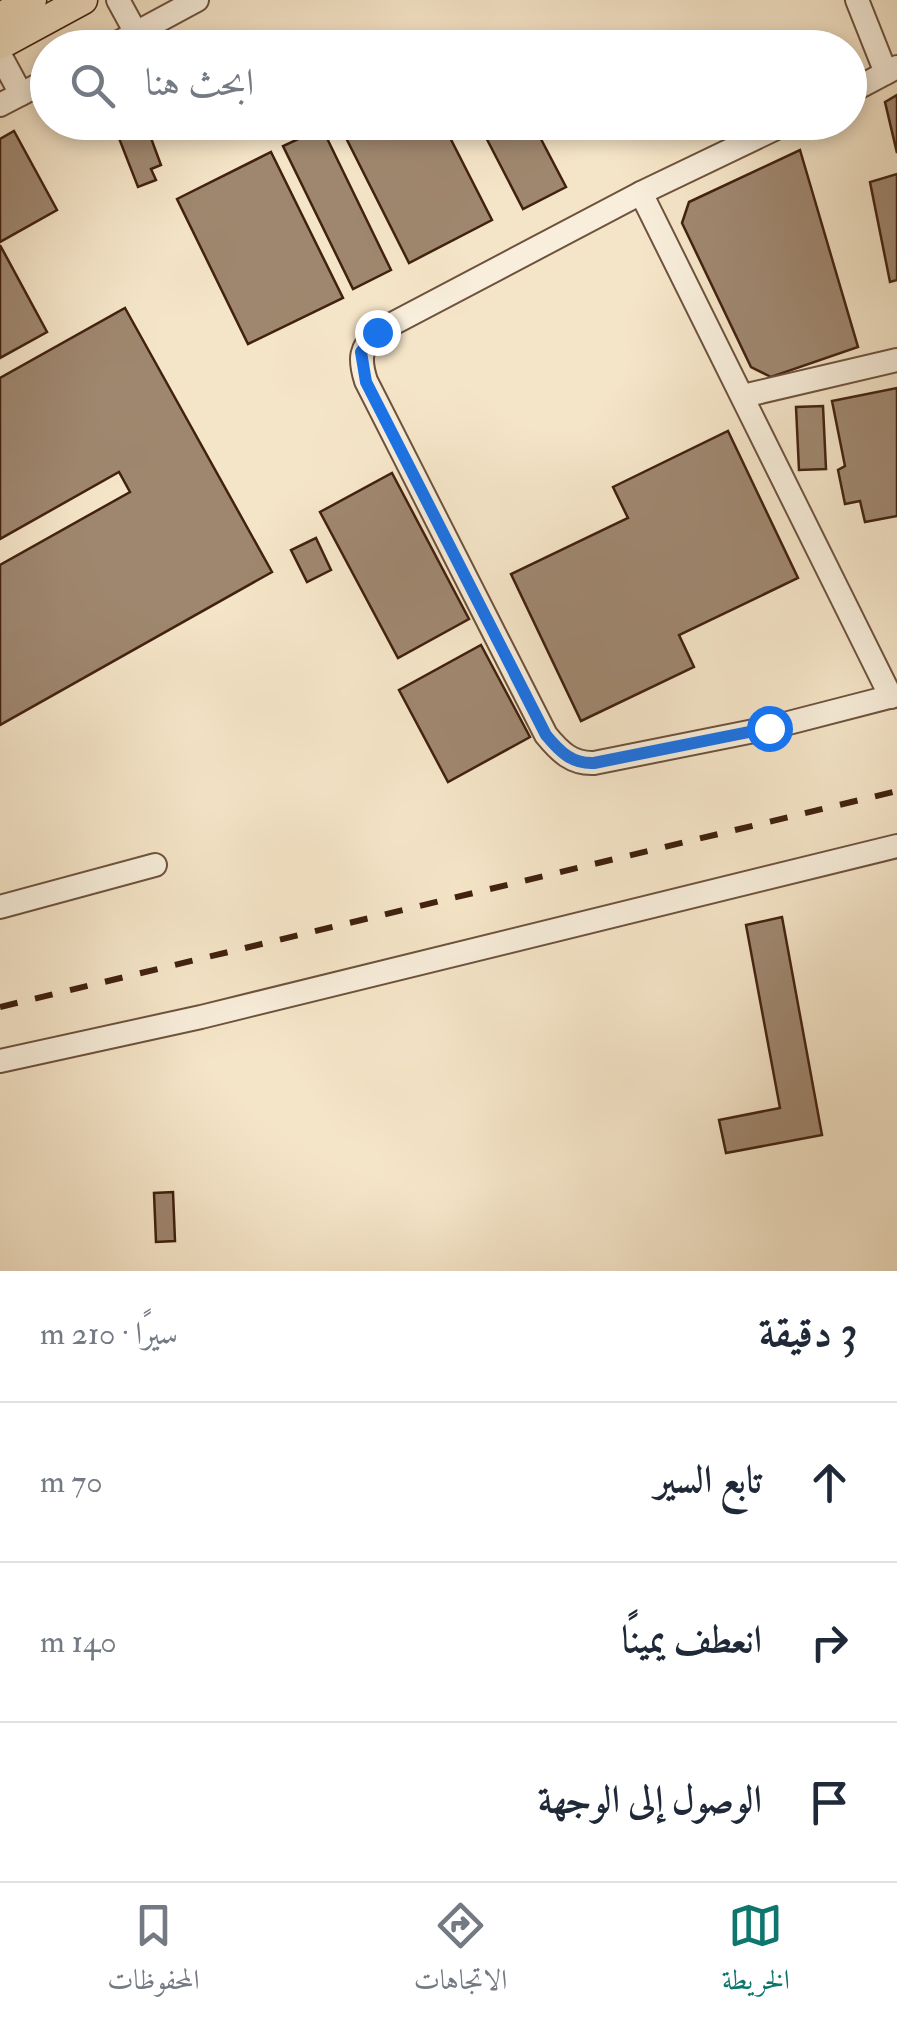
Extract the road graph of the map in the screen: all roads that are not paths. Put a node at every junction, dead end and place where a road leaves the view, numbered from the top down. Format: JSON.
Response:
{"nodes":[{"id":1,"x":32,"y":0,"type":"edge"},
{"id":2,"x":83,"y":0,"type":"edge"},
{"id":3,"x":118,"y":0,"type":"edge"},
{"id":4,"x":197,"y":0,"type":"edge"},
{"id":5,"x":857,"y":0,"type":"edge"},
{"id":6,"x":0,"y":17,"type":"edge"},
{"id":7,"x":134,"y":30,"type":"edge"},
{"id":8,"x":142,"y":30,"type":"edge"},
{"id":9,"x":0,"y":45,"type":"edge"},
{"id":10,"x":0,"y":56,"type":"edge"},
{"id":11,"x":891,"y":70,"type":"edge"},
{"id":12,"x":867,"y":83,"type":"edge"},
{"id":13,"x":10,"y":99,"type":"edge"},
{"id":14,"x":751,"y":140,"type":"edge"},
{"id":15,"x":641,"y":193,"type":"junction"},
{"id":16,"x":897,"y":360,"type":"edge"},
{"id":17,"x":743,"y":396,"type":"junction"},
{"id":18,"x":894,"y":696,"type":"edge"},
{"id":19,"x":897,"y":846,"type":"edge"},
{"id":20,"x":154,"y":865,"type":"dead end"},
{"id":21,"x":0,"y":906,"type":"edge"},
{"id":22,"x":0,"y":1061,"type":"edge"}],
"edges":[{"from":1,"to":6,"type":"main road"},
{"from":2,"to":9,"type":"main road"},
{"from":3,"to":7,"type":"street"},
{"from":4,"to":8,"type":"street"},
{"from":5,"to":11,"type":"street"},
{"from":10,"to":13,"type":"street"},
{"from":11,"to":12,"type":"street"},
{"from":14,"to":15,"type":"street"},
{"from":15,"to":17,"type":"street"},
{"from":15,"to":18,"type":"street"},
{"from":16,"to":17,"type":"street"},
{"from":17,"to":18,"type":"street"},
{"from":19,"to":22,"type":"street"},
{"from":20,"to":21,"type":"street"}]}
